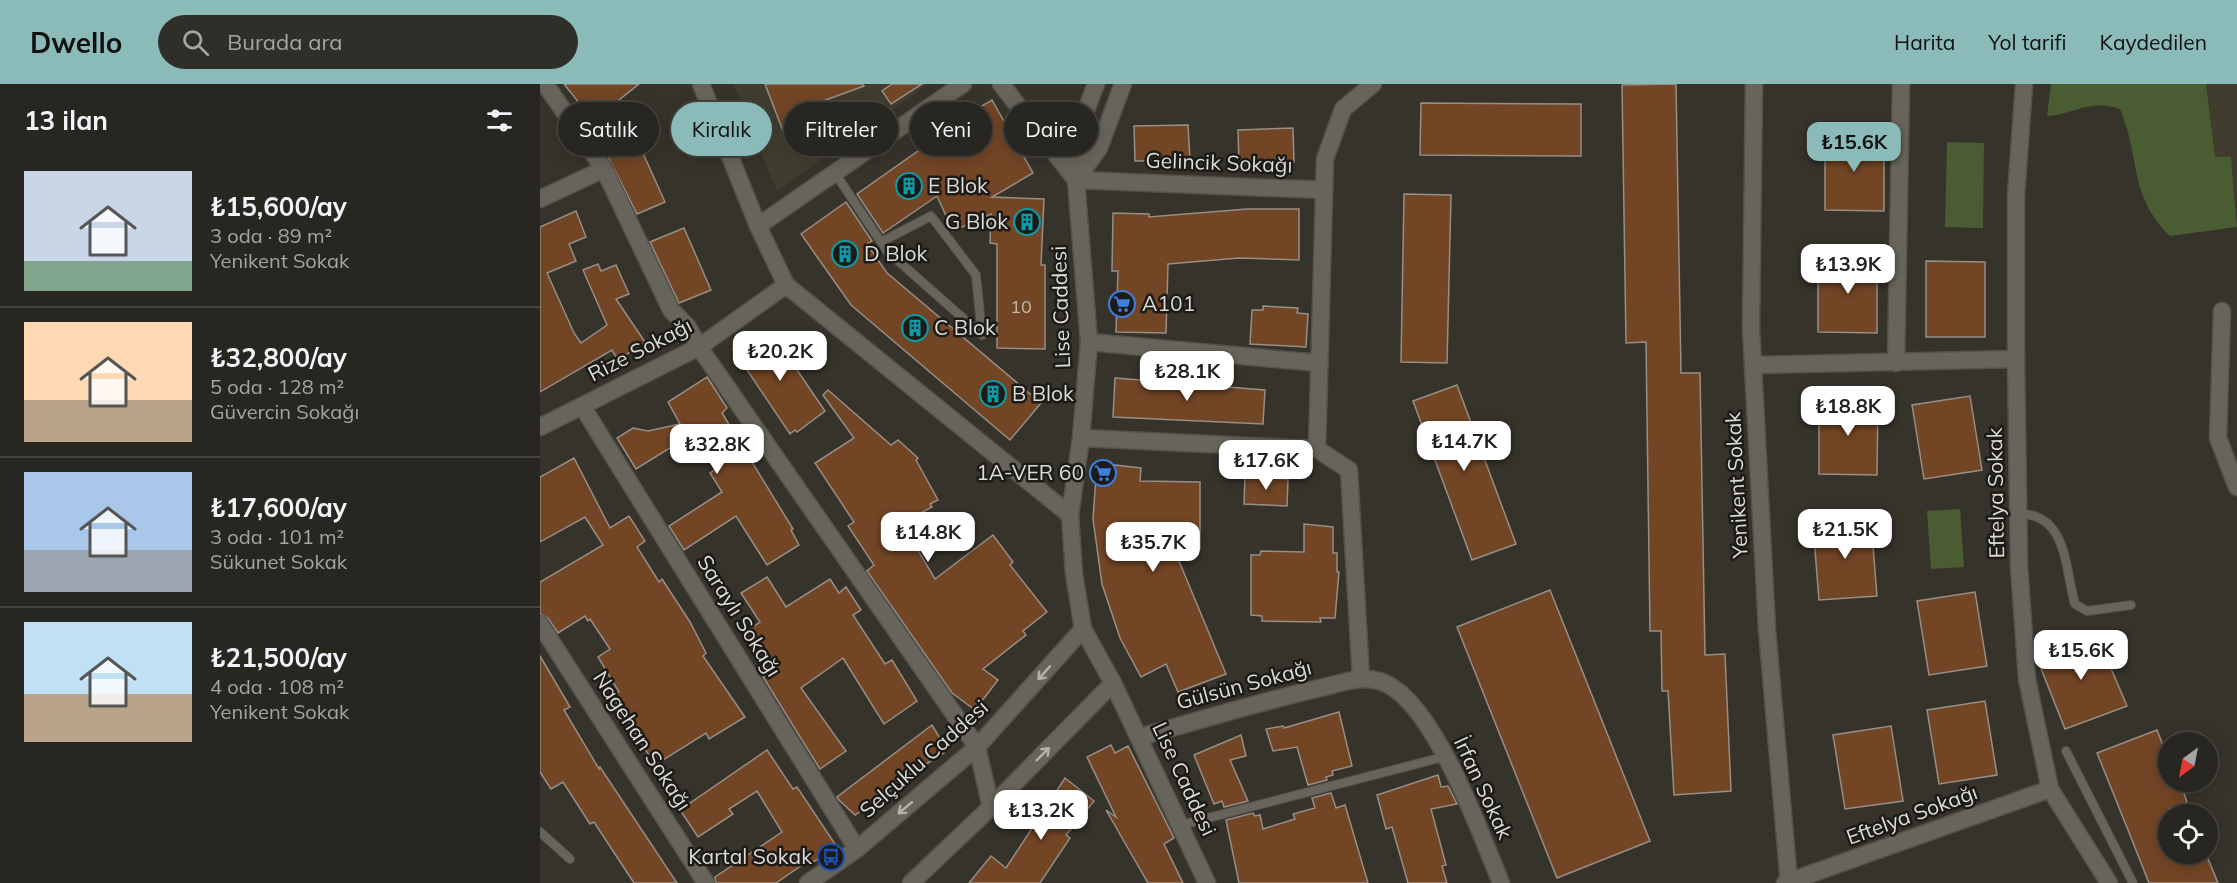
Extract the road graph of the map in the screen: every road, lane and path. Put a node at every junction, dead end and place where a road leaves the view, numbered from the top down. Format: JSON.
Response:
{"nodes":[{"id":1,"x":545,"y":84,"type":"edge"},
{"id":2,"x":701,"y":84,"type":"edge"},
{"id":3,"x":963,"y":84,"type":"edge"},
{"id":4,"x":1001,"y":84,"type":"edge"},
{"id":5,"x":1096,"y":84,"type":"edge"},
{"id":6,"x":1123,"y":84,"type":"edge"},
{"id":7,"x":1373,"y":84,"type":"edge"},
{"id":8,"x":1754,"y":84,"type":"edge"},
{"id":9,"x":1901,"y":84,"type":"edge"},
{"id":10,"x":2024,"y":84,"type":"edge"},
{"id":11,"x":604,"y":170,"type":"junction"},
{"id":12,"x":835,"y":173,"type":"junction"},
{"id":13,"x":1076,"y":180,"type":"junction"},
{"id":14,"x":1324,"y":190,"type":"junction"},
{"id":15,"x":540,"y":199,"type":"edge"},
{"id":16,"x":758,"y":226,"type":"junction"},
{"id":17,"x":881,"y":242,"type":"junction"},
{"id":18,"x":786,"y":285,"type":"junction"},
{"id":19,"x":2222,"y":311,"type":"dead end"},
{"id":20,"x":1089,"y":342,"type":"junction"},
{"id":21,"x":699,"y":347,"type":"junction"},
{"id":22,"x":2016,"y":359,"type":"junction"},
{"id":23,"x":1320,"y":363,"type":"junction"},
{"id":24,"x":1896,"y":363,"type":"junction"},
{"id":25,"x":1753,"y":365,"type":"junction"},
{"id":26,"x":582,"y":406,"type":"junction"},
{"id":27,"x":540,"y":427,"type":"edge"},
{"id":28,"x":1081,"y":438,"type":"junction"},
{"id":29,"x":1317,"y":449,"type":"junction"},
{"id":30,"x":2237,"y":487,"type":"edge"},
{"id":31,"x":2019,"y":514,"type":"junction"},
{"id":32,"x":1070,"y":515,"type":"junction"},
{"id":33,"x":2131,"y":605,"type":"dead end"},
{"id":34,"x":540,"y":624,"type":"edge"},
{"id":35,"x":1083,"y":629,"type":"junction"},
{"id":36,"x":1361,"y":679,"type":"junction"},
{"id":37,"x":1113,"y":683,"type":"junction"},
{"id":38,"x":1140,"y":737,"type":"junction"},
{"id":39,"x":977,"y":747,"type":"junction"},
{"id":40,"x":2066,"y":751,"type":"dead end"},
{"id":41,"x":1447,"y":756,"type":"junction"},
{"id":42,"x":2050,"y":789,"type":"junction"},
{"id":43,"x":991,"y":807,"type":"junction"},
{"id":44,"x":1181,"y":825,"type":"junction"},
{"id":45,"x":540,"y":832,"type":"edge"},
{"id":46,"x":857,"y":849,"type":"junction"},
{"id":47,"x":570,"y":859,"type":"dead end"},
{"id":48,"x":706,"y":883,"type":"edge"},
{"id":49,"x":808,"y":883,"type":"edge"},
{"id":50,"x":911,"y":883,"type":"edge"},
{"id":51,"x":1207,"y":883,"type":"edge"},
{"id":52,"x":1501,"y":883,"type":"edge"},
{"id":53,"x":1788,"y":883,"type":"edge"},
{"id":54,"x":2109,"y":883,"type":"edge"},
{"id":55,"x":2133,"y":883,"type":"edge"}],
"edges":[{"from":1,"to":11,"type":"street"},
{"from":2,"to":16,"type":"street"},
{"from":3,"to":12,"type":"street"},
{"from":4,"to":13,"type":"street"},
{"from":5,"to":13,"type":"street","name":"Lise Caddesi"},
{"from":6,"to":13,"type":"street"},
{"from":7,"to":14,"type":"street"},
{"from":8,"to":25,"type":"street","name":"Yenikent Sokak"},
{"from":9,"to":24,"type":"street"},
{"from":10,"to":22,"type":"street","name":"Eftelya Sokak"},
{"from":11,"to":15,"type":"street"},
{"from":11,"to":21,"type":"street"},
{"from":12,"to":16,"type":"street"},
{"from":12,"to":17,"type":"lane"},
{"from":13,"to":14,"type":"street","name":"Gelincik Sokağı"},
{"from":13,"to":20,"type":"street","name":"Lise Caddesi"},
{"from":14,"to":23,"type":"street"},
{"from":16,"to":18,"type":"street"},
{"from":17,"to":17,"type":"lane"},
{"from":18,"to":21,"type":"street","name":"Rize Sokağı"},
{"from":18,"to":32,"type":"street"},
{"from":19,"to":30,"type":"street"},
{"from":20,"to":23,"type":"street"},
{"from":20,"to":28,"type":"street","name":"Lise Caddesi"},
{"from":21,"to":26,"type":"street","name":"Rize Sokağı"},
{"from":21,"to":39,"type":"street"},
{"from":22,"to":24,"type":"street"},
{"from":22,"to":31,"type":"street","name":"Eftelya Sokak"},
{"from":23,"to":29,"type":"street"},
{"from":24,"to":25,"type":"street"},
{"from":25,"to":53,"type":"street","name":"Yenikent Sokak"},
{"from":26,"to":27,"type":"street","name":"Rize Sokağı"},
{"from":26,"to":46,"type":"street","name":"Saraylı Sokağı"},
{"from":28,"to":29,"type":"street"},
{"from":28,"to":32,"type":"street","name":"Lise Caddesi"},
{"from":29,"to":36,"type":"street"},
{"from":31,"to":33,"type":"lane"},
{"from":31,"to":42,"type":"street","name":"Eftelya Sokak"},
{"from":32,"to":35,"type":"street","name":"Lise Caddesi"},
{"from":34,"to":48,"type":"street","name":"Nagehan Sokağı"},
{"from":35,"to":37,"type":"street","name":"Lise Caddesi"},
{"from":35,"to":39,"type":"street","name":"Selçuklu Caddesi","one_way":true},
{"from":36,"to":38,"type":"street","name":"Gülsün Sokağı"},
{"from":36,"to":41,"type":"street","name":"İrfan Sokak"},
{"from":37,"to":38,"type":"street","name":"Lise Caddesi"},
{"from":43,"to":37,"type":"street","one_way":true},
{"from":38,"to":44,"type":"street","name":"Lise Caddesi"},
{"from":39,"to":43,"type":"street"},
{"from":39,"to":46,"type":"street","name":"Selçuklu Caddesi","one_way":true},
{"from":40,"to":55,"type":"lane"},
{"from":41,"to":44,"type":"lane"},
{"from":41,"to":52,"type":"street","name":"İrfan Sokak"},
{"from":42,"to":53,"type":"street","name":"Eftelya Sokağı"},
{"from":42,"to":54,"type":"street","name":"Eftelya Sokak"},
{"from":43,"to":50,"type":"street"},
{"from":44,"to":51,"type":"street","name":"Lise Caddesi"},
{"from":45,"to":47,"type":"lane"},
{"from":46,"to":49,"type":"street","name":"Selçuklu Caddesi"}]}
